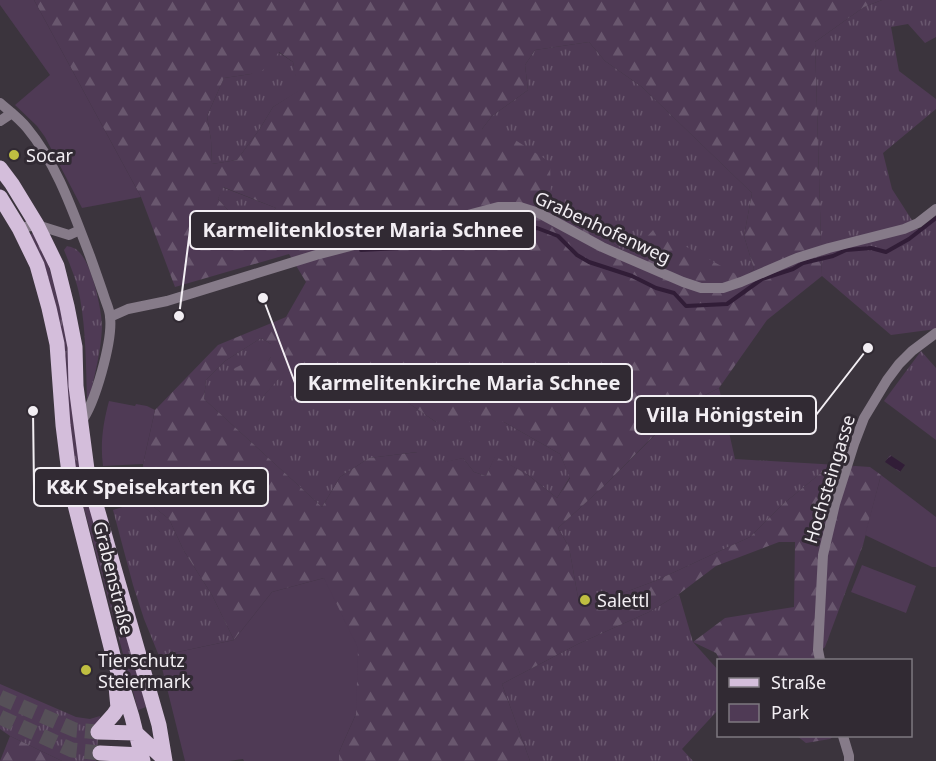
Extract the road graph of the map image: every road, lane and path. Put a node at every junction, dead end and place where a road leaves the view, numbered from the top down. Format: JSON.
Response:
{"nodes":[{"id":1,"x":0,"y":103,"type":"edge"},
{"id":2,"x":12,"y":113,"type":"junction"},
{"id":3,"x":0,"y":121,"type":"edge"},
{"id":4,"x":0,"y":168,"type":"edge"},
{"id":5,"x":0,"y":197,"type":"edge"},
{"id":6,"x":936,"y":209,"type":"edge"},
{"id":7,"x":37,"y":225,"type":"junction"},
{"id":8,"x":18,"y":228,"type":"junction"},
{"id":9,"x":80,"y":230,"type":"junction"},
{"id":10,"x":110,"y":317,"type":"junction"},
{"id":11,"x":936,"y":333,"type":"edge"},
{"id":12,"x":81,"y":422,"type":"junction"},
{"id":13,"x":114,"y":659,"type":"junction"},
{"id":14,"x":820,"y":659,"type":"edge"},
{"id":15,"x":159,"y":725,"type":"junction"},
{"id":16,"x":135,"y":733,"type":"junction"},
{"id":17,"x":844,"y":737,"type":"edge"},
{"id":18,"x":100,"y":753,"type":"tunnel mouth"},
{"id":19,"x":144,"y":753,"type":"edge"},
{"id":20,"x":165,"y":760,"type":"edge"},
{"id":21,"x":849,"y":761,"type":"edge"}],
"edges":[{"from":1,"to":2,"type":"street"},
{"from":2,"to":3,"type":"street"},
{"from":2,"to":9,"type":"street"},
{"from":4,"to":7,"type":"main road","name":"Grabenstraße"},
{"from":5,"to":8,"type":"main road","name":"Grabenstraße"},
{"from":6,"to":10,"type":"street","name":"Grabenhofenweg"},
{"from":7,"to":8,"type":"street"},
{"from":7,"to":9,"type":"street"},
{"from":7,"to":12,"type":"main road","name":"Grabenstraße"},
{"from":8,"to":13,"type":"main road","name":"Grabenstraße"},
{"from":9,"to":10,"type":"street"},
{"from":10,"to":12,"type":"street"},
{"from":11,"to":14,"type":"street","name":"Hochsteingasse"},
{"from":12,"to":15,"type":"main road","name":"Grabenstraße"},
{"from":13,"to":16,"type":"main road","name":"Grabenstraße"},
{"from":13,"to":16,"type":"main road"},
{"from":15,"to":19,"type":"main road"},
{"from":15,"to":20,"type":"main road","name":"Grabenstraße"},
{"from":16,"to":19,"type":"main road","name":"Grabenstraße"},
{"from":17,"to":21,"type":"street"},
{"from":18,"to":19,"type":"main road"},
{"from":19,"to":20,"type":"main road"}]}
